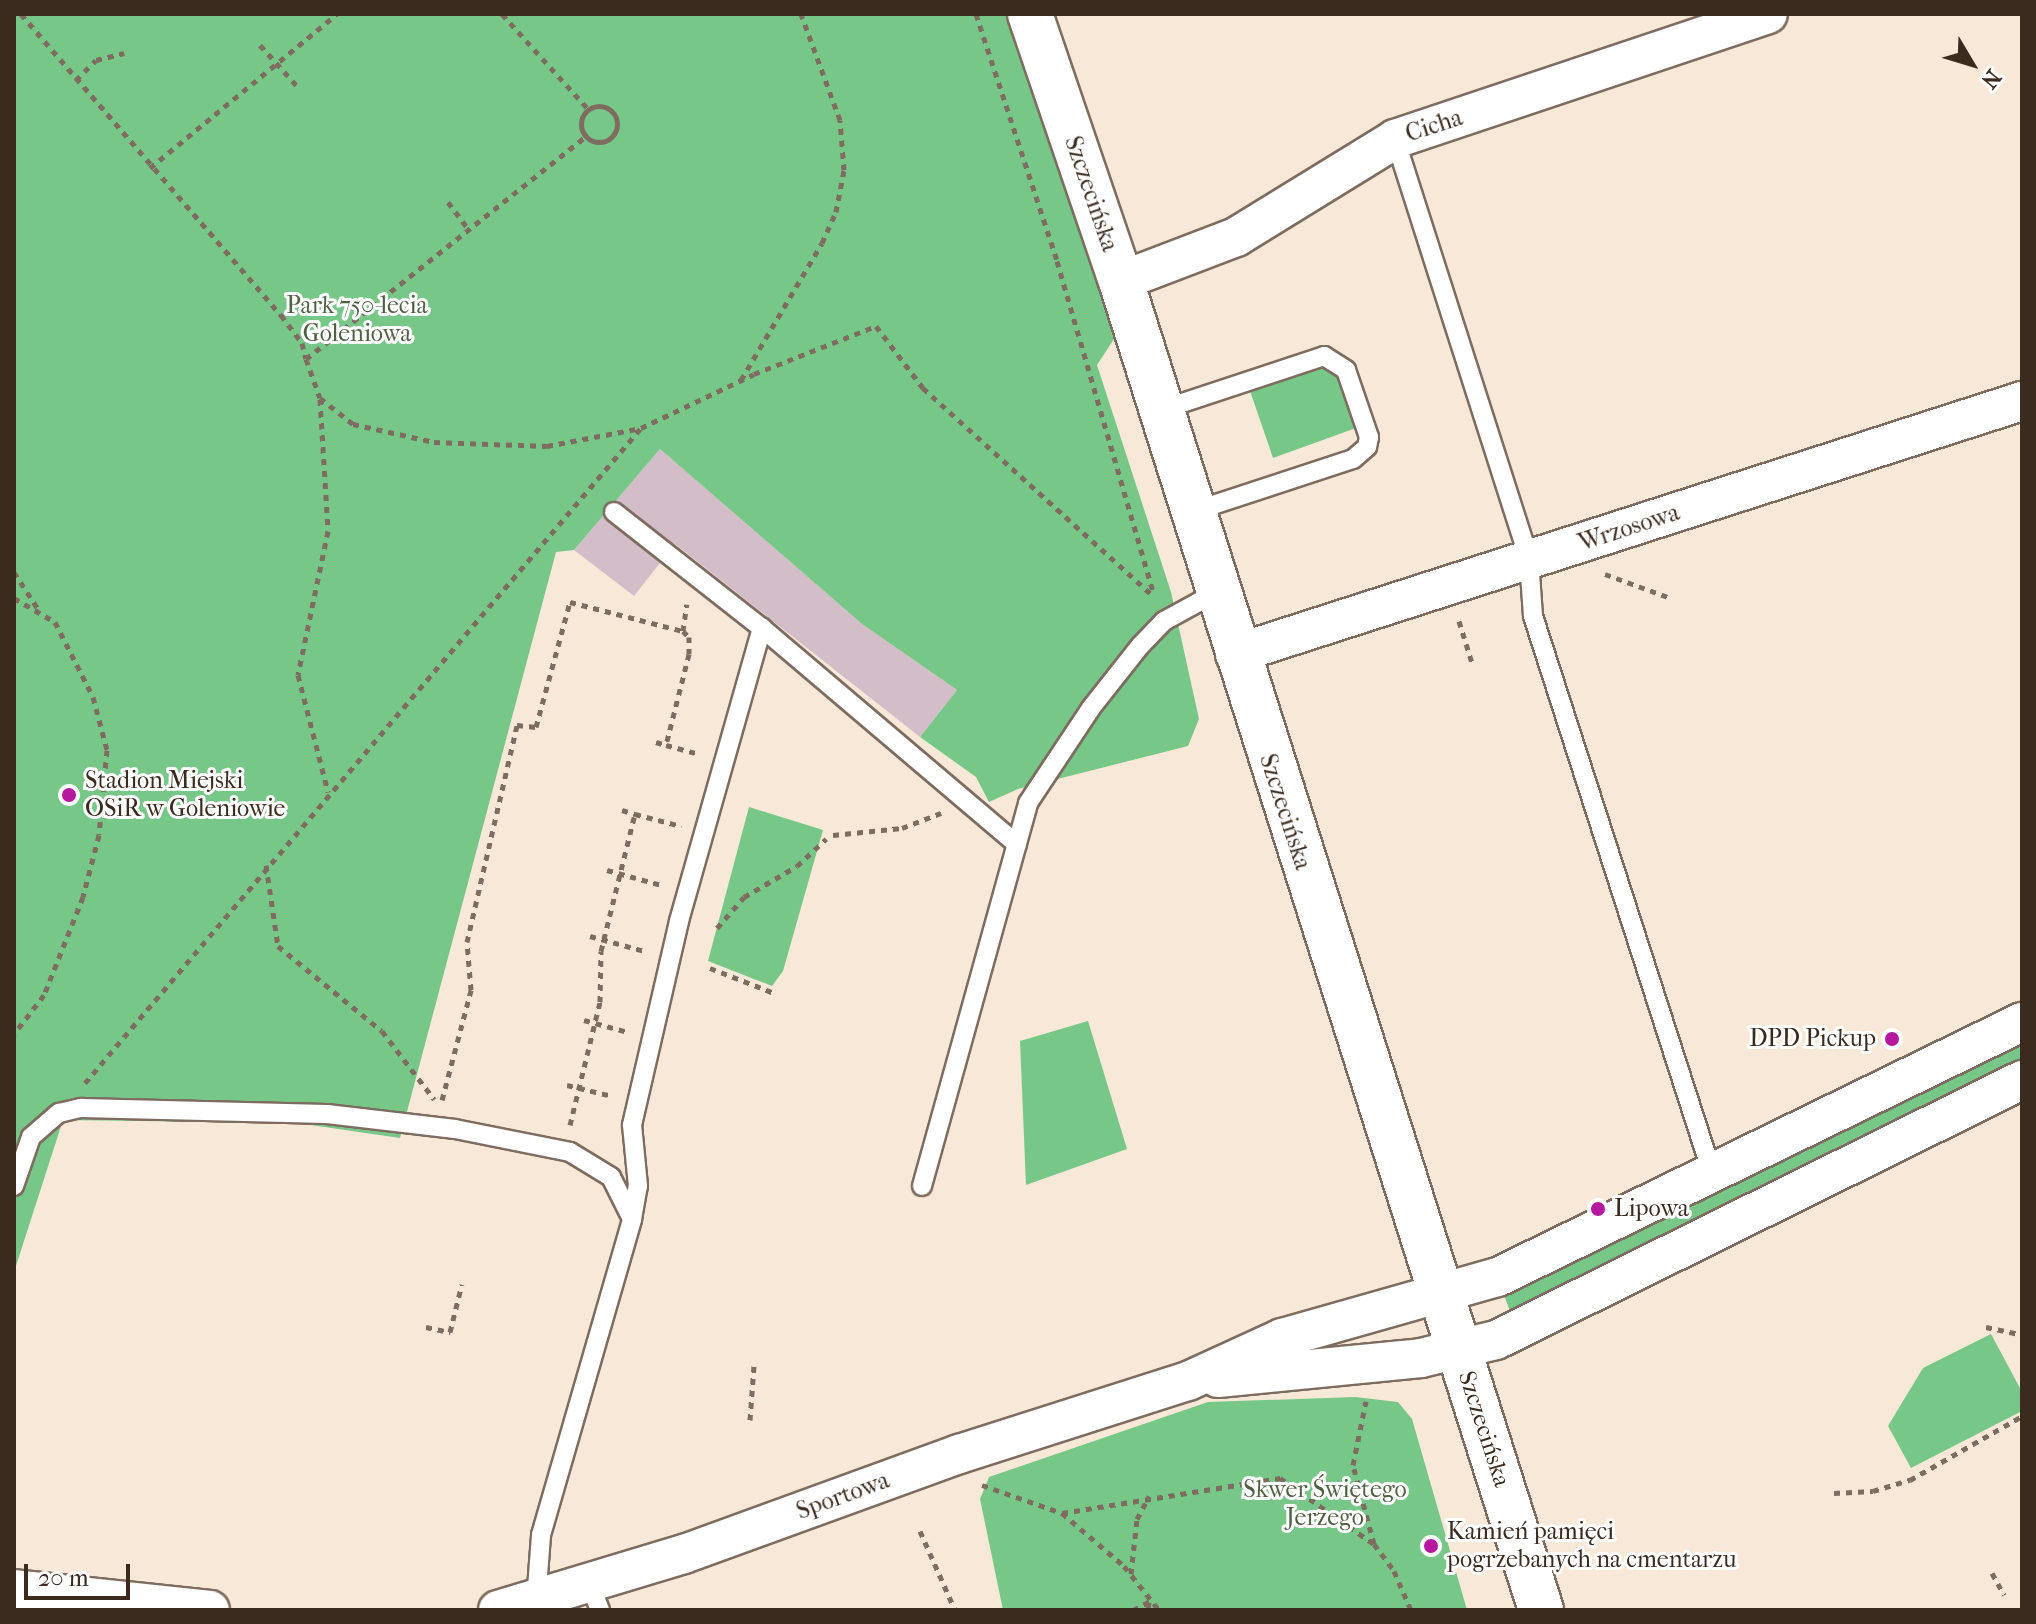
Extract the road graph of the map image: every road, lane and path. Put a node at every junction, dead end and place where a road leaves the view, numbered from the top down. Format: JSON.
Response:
{"nodes":[{"id":1,"x":17,"y":14,"type":"edge"},
{"id":2,"x":337,"y":14,"type":"edge"},
{"id":3,"x":502,"y":14,"type":"edge"},
{"id":4,"x":801,"y":14,"type":"edge"},
{"id":5,"x":976,"y":14,"type":"edge"},
{"id":6,"x":1030,"y":14,"type":"edge"},
{"id":7,"x":1768,"y":14,"type":"edge"},
{"id":8,"x":260,"y":45,"type":"dead end"},
{"id":9,"x":124,"y":53,"type":"dead end"},
{"id":10,"x":277,"y":62,"type":"junction"},
{"id":11,"x":76,"y":80,"type":"junction"},
{"id":12,"x":297,"y":86,"type":"dead end"},
{"id":13,"x":588,"y":109,"type":"junction"},
{"id":14,"x":585,"y":137,"type":"junction"},
{"id":15,"x":1395,"y":139,"type":"junction"},
{"id":16,"x":150,"y":168,"type":"junction"},
{"id":17,"x":448,"y":202,"type":"dead end"},
{"id":18,"x":470,"y":231,"type":"junction"},
{"id":19,"x":1121,"y":281,"type":"junction"},
{"id":20,"x":306,"y":359,"type":"junction"},
{"id":21,"x":740,"y":380,"type":"junction"},
{"id":22,"x":320,"y":398,"type":"junction"},
{"id":23,"x":2022,"y":401,"type":"edge"},
{"id":24,"x":1161,"y":410,"type":"junction"},
{"id":25,"x":641,"y":428,"type":"junction"},
{"id":26,"x":614,"y":512,"type":"dead end"},
{"id":27,"x":1192,"y":512,"type":"junction"},
{"id":28,"x":1529,"y":560,"type":"junction"},
{"id":29,"x":1597,"y":571,"type":"dead end"},
{"id":30,"x":14,"y":572,"type":"edge"},
{"id":31,"x":691,"y":573,"type":"junction"},
{"id":32,"x":1217,"y":592,"type":"junction"},
{"id":33,"x":1668,"y":597,"type":"dead end"},
{"id":34,"x":14,"y":598,"type":"edge"},
{"id":35,"x":1455,"y":608,"type":"dead end"},
{"id":36,"x":38,"y":610,"type":"junction"},
{"id":37,"x":762,"y":628,"type":"junction"},
{"id":38,"x":683,"y":631,"type":"junction"},
{"id":39,"x":1235,"y":654,"type":"junction"},
{"id":40,"x":1473,"y":666,"type":"dead end"},
{"id":41,"x":656,"y":742,"type":"dead end"},
{"id":42,"x":666,"y":745,"type":"junction"},
{"id":43,"x":708,"y":756,"type":"dead end"},
{"id":44,"x":328,"y":792,"type":"junction"},
{"id":45,"x":622,"y":810,"type":"dead end"},
{"id":46,"x":945,"y":812,"type":"dead end"},
{"id":47,"x":635,"y":814,"type":"junction"},
{"id":48,"x":689,"y":828,"type":"dead end"},
{"id":49,"x":833,"y":835,"type":"dead end"},
{"id":50,"x":826,"y":839,"type":"dead end"},
{"id":51,"x":1017,"y":844,"type":"junction"},
{"id":52,"x":266,"y":864,"type":"junction"},
{"id":53,"x":607,"y":870,"type":"dead end"},
{"id":54,"x":621,"y":874,"type":"junction"},
{"id":55,"x":674,"y":889,"type":"dead end"},
{"id":56,"x":717,"y":928,"type":"dead end"},
{"id":57,"x":590,"y":936,"type":"dead end"},
{"id":58,"x":603,"y":939,"type":"junction"},
{"id":59,"x":657,"y":954,"type":"dead end"},
{"id":60,"x":710,"y":968,"type":"dead end"},
{"id":61,"x":774,"y":993,"type":"dead end"},
{"id":62,"x":584,"y":1020,"type":"dead end"},
{"id":63,"x":2022,"y":1022,"type":"edge"},
{"id":64,"x":594,"y":1023,"type":"junction"},
{"id":65,"x":14,"y":1034,"type":"edge"},
{"id":66,"x":637,"y":1035,"type":"dead end"},
{"id":67,"x":2022,"y":1080,"type":"edge"},
{"id":68,"x":567,"y":1085,"type":"dead end"},
{"id":69,"x":579,"y":1088,"type":"junction"},
{"id":70,"x":620,"y":1098,"type":"dead end"},
{"id":71,"x":441,"y":1101,"type":"dead end"},
{"id":72,"x":59,"y":1113,"type":"junction"},
{"id":73,"x":455,"y":1129,"type":"junction"},
{"id":74,"x":568,"y":1133,"type":"dead end"},
{"id":75,"x":1712,"y":1173,"type":"junction"},
{"id":76,"x":14,"y":1186,"type":"edge"},
{"id":77,"x":922,"y":1186,"type":"dead end"},
{"id":78,"x":632,"y":1219,"type":"junction"},
{"id":79,"x":462,"y":1284,"type":"dead end"},
{"id":80,"x":1440,"y":1294,"type":"junction"},
{"id":81,"x":426,"y":1327,"type":"dead end"},
{"id":82,"x":1986,"y":1327,"type":"dead end"},
{"id":83,"x":2020,"y":1334,"type":"dead end"},
{"id":84,"x":1459,"y":1352,"type":"junction"},
{"id":85,"x":754,"y":1365,"type":"dead end"},
{"id":86,"x":1188,"y":1381,"type":"junction"},
{"id":87,"x":1369,"y":1388,"type":"dead end"},
{"id":88,"x":2022,"y":1416,"type":"edge"},
{"id":89,"x":750,"y":1420,"type":"dead end"},
{"id":90,"x":989,"y":1488,"type":"dead end"},
{"id":91,"x":1834,"y":1493,"type":"dead end"},
{"id":92,"x":1150,"y":1495,"type":"junction"},
{"id":93,"x":1062,"y":1513,"type":"junction"},
{"id":94,"x":920,"y":1531,"type":"dead end"},
{"id":95,"x":1374,"y":1544,"type":"junction"},
{"id":96,"x":1992,"y":1573,"type":"dead end"},
{"id":97,"x":1131,"y":1574,"type":"junction"},
{"id":98,"x":14,"y":1589,"type":"edge"},
{"id":99,"x":2004,"y":1595,"type":"dead end"},
{"id":100,"x":595,"y":1597,"type":"edge"},
{"id":101,"x":536,"y":1602,"type":"junction"},
{"id":102,"x":1149,"y":1602,"type":"junction"},
{"id":103,"x":210,"y":1610,"type":"edge"},
{"id":104,"x":498,"y":1610,"type":"edge"},
{"id":105,"x":955,"y":1610,"type":"edge"},
{"id":106,"x":1133,"y":1610,"type":"edge"},
{"id":107,"x":1148,"y":1610,"type":"edge"},
{"id":108,"x":1159,"y":1610,"type":"edge"},
{"id":109,"x":1411,"y":1610,"type":"edge"},
{"id":110,"x":1541,"y":1610,"type":"edge"}],
"edges":[{"from":1,"to":11,"type":"path"},
{"from":2,"to":10,"type":"path"},
{"from":3,"to":13,"type":"path"},
{"from":4,"to":21,"type":"path"},
{"from":5,"to":21,"type":"path"},
{"from":6,"to":19,"type":"street","name":"Szczecińska"},
{"from":7,"to":15,"type":"street","name":"Cicha"},
{"from":8,"to":10,"type":"path"},
{"from":9,"to":11,"type":"path"},
{"from":10,"to":12,"type":"path"},
{"from":10,"to":16,"type":"path"},
{"from":11,"to":16,"type":"path"},
{"from":13,"to":14,"type":"path"},
{"from":13,"to":14,"type":"path"},
{"from":14,"to":18,"type":"path"},
{"from":15,"to":19,"type":"street","name":"Cicha"},
{"from":15,"to":28,"type":"lane"},
{"from":16,"to":20,"type":"path"},
{"from":17,"to":18,"type":"path"},
{"from":18,"to":20,"type":"path"},
{"from":19,"to":24,"type":"street","name":"Szczecińska"},
{"from":20,"to":22,"type":"path"},
{"from":21,"to":25,"type":"path"},
{"from":22,"to":25,"type":"path"},
{"from":22,"to":44,"type":"path"},
{"from":23,"to":28,"type":"street","name":"Wrzosowa"},
{"from":24,"to":27,"type":"street","name":"Szczecińska"},
{"from":24,"to":27,"type":"lane"},
{"from":25,"to":44,"type":"path"},
{"from":26,"to":31,"type":"lane"},
{"from":27,"to":32,"type":"street","name":"Szczecińska"},
{"from":28,"to":39,"type":"street","name":"Wrzosowa"},
{"from":28,"to":75,"type":"lane"},
{"from":29,"to":33,"type":"path"},
{"from":30,"to":36,"type":"path"},
{"from":31,"to":37,"type":"lane"},
{"from":31,"to":38,"type":"path"},
{"from":32,"to":39,"type":"street","name":"Szczecińska"},
{"from":32,"to":51,"type":"lane"},
{"from":34,"to":36,"type":"path"},
{"from":35,"to":40,"type":"path"},
{"from":36,"to":65,"type":"path"},
{"from":37,"to":51,"type":"lane"},
{"from":37,"to":78,"type":"lane"},
{"from":38,"to":42,"type":"path"},
{"from":38,"to":71,"type":"path"},
{"from":39,"to":80,"type":"street","name":"Szczecińska"},
{"from":41,"to":42,"type":"path"},
{"from":42,"to":43,"type":"path"},
{"from":44,"to":52,"type":"path"},
{"from":45,"to":47,"type":"path"},
{"from":46,"to":49,"type":"path"},
{"from":47,"to":48,"type":"path"},
{"from":47,"to":54,"type":"path"},
{"from":50,"to":56,"type":"path"},
{"from":51,"to":77,"type":"lane"},
{"from":52,"to":72,"type":"path"},
{"from":52,"to":73,"type":"path"},
{"from":53,"to":54,"type":"path"},
{"from":54,"to":55,"type":"path"},
{"from":54,"to":58,"type":"path"},
{"from":57,"to":58,"type":"path"},
{"from":58,"to":59,"type":"path"},
{"from":58,"to":64,"type":"path"},
{"from":60,"to":61,"type":"path"},
{"from":62,"to":64,"type":"path"},
{"from":63,"to":75,"type":"street"},
{"from":64,"to":66,"type":"path"},
{"from":64,"to":69,"type":"path"},
{"from":67,"to":84,"type":"street"},
{"from":68,"to":69,"type":"path"},
{"from":69,"to":70,"type":"path"},
{"from":69,"to":74,"type":"path"},
{"from":72,"to":73,"type":"lane"},
{"from":72,"to":76,"type":"lane"},
{"from":73,"to":78,"type":"lane"},
{"from":75,"to":80,"type":"street"},
{"from":78,"to":101,"type":"lane"},
{"from":79,"to":81,"type":"path"},
{"from":80,"to":84,"type":"street","name":"Szczecińska"},
{"from":80,"to":86,"type":"street","name":"Sportowa"},
{"from":82,"to":83,"type":"path"},
{"from":84,"to":86,"type":"street","name":"Sportowa"},
{"from":84,"to":110,"type":"street","name":"Szczecińska"},
{"from":85,"to":89,"type":"path"},
{"from":86,"to":100,"type":"street","name":"Sportowa"},
{"from":87,"to":95,"type":"path"},
{"from":88,"to":91,"type":"path"},
{"from":90,"to":93,"type":"path"},
{"from":92,"to":93,"type":"path"},
{"from":92,"to":95,"type":"path"},
{"from":92,"to":97,"type":"path"},
{"from":93,"to":97,"type":"path"},
{"from":94,"to":105,"type":"path"},
{"from":95,"to":109,"type":"path"},
{"from":96,"to":99,"type":"path"},
{"from":97,"to":102,"type":"path"},
{"from":98,"to":103,"type":"street"},
{"from":100,"to":101,"type":"street","name":"Sportowa"},
{"from":101,"to":104,"type":"street","name":"Sportowa"},
{"from":102,"to":106,"type":"path"},
{"from":102,"to":107,"type":"path"},
{"from":102,"to":108,"type":"path"}]}
